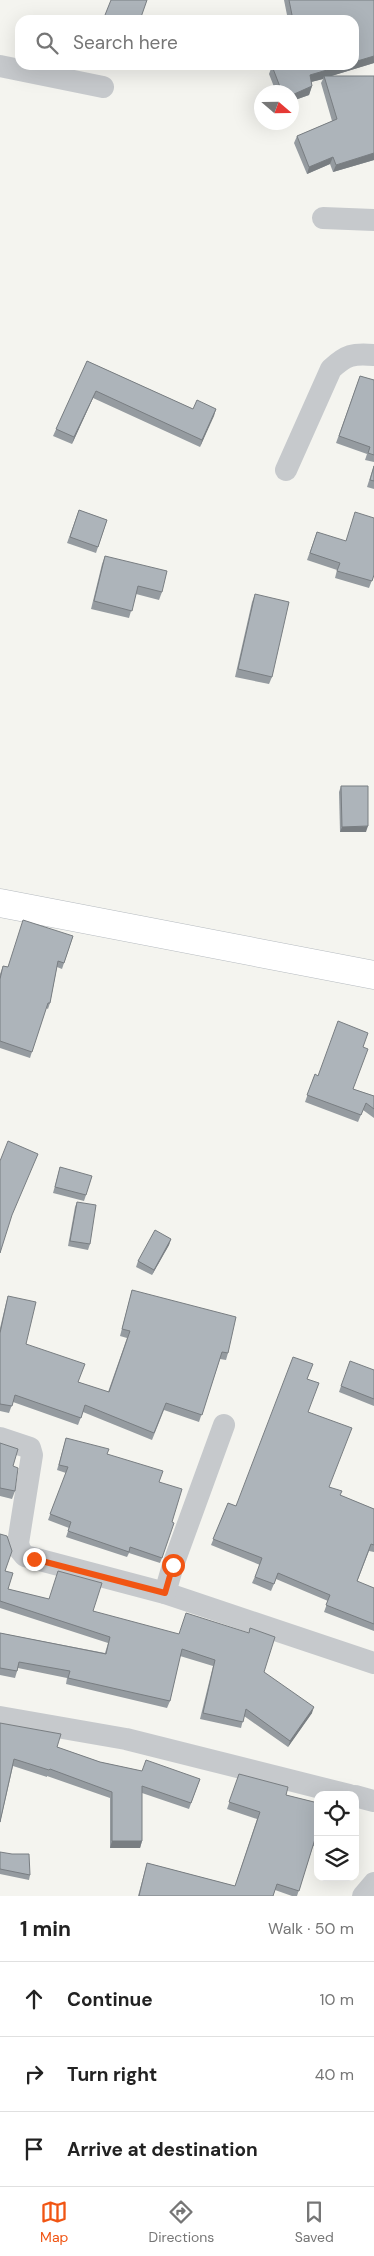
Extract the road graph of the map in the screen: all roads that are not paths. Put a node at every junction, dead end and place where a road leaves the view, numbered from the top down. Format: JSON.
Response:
{"nodes":[{"id":1,"x":0,"y":66,"type":"edge"},
{"id":2,"x":15,"y":69,"type":"edge"},
{"id":3,"x":20,"y":70,"type":"edge"},
{"id":4,"x":103,"y":87,"type":"dead end"},
{"id":5,"x":323,"y":218,"type":"dead end"},
{"id":6,"x":374,"y":220,"type":"edge"},
{"id":7,"x":374,"y":355,"type":"edge"},
{"id":8,"x":286,"y":470,"type":"dead end"},
{"id":9,"x":0,"y":903,"type":"edge"},
{"id":10,"x":374,"y":975,"type":"edge"},
{"id":11,"x":224,"y":1425,"type":"dead end"},
{"id":12,"x":0,"y":1438,"type":"edge"},
{"id":13,"x":165,"y":1593,"type":"junction"},
{"id":14,"x":374,"y":1663,"type":"edge"},
{"id":15,"x":0,"y":1717,"type":"edge"},
{"id":16,"x":333,"y":1791,"type":"edge"},
{"id":17,"x":359,"y":1797,"type":"edge"},
{"id":18,"x":374,"y":1801,"type":"edge"},
{"id":19,"x":374,"y":1883,"type":"edge"},
{"id":20,"x":363,"y":1896,"type":"edge"}],
"edges":[{"from":1,"to":2,"type":"street"},
{"from":3,"to":4,"type":"street"},
{"from":5,"to":6,"type":"street"},
{"from":7,"to":8,"type":"street"},
{"from":9,"to":10,"type":"street"},
{"from":11,"to":13,"type":"street"},
{"from":12,"to":13,"type":"street"},
{"from":13,"to":14,"type":"street"},
{"from":15,"to":16,"type":"street"},
{"from":17,"to":18,"type":"street"},
{"from":19,"to":20,"type":"street"}]}
